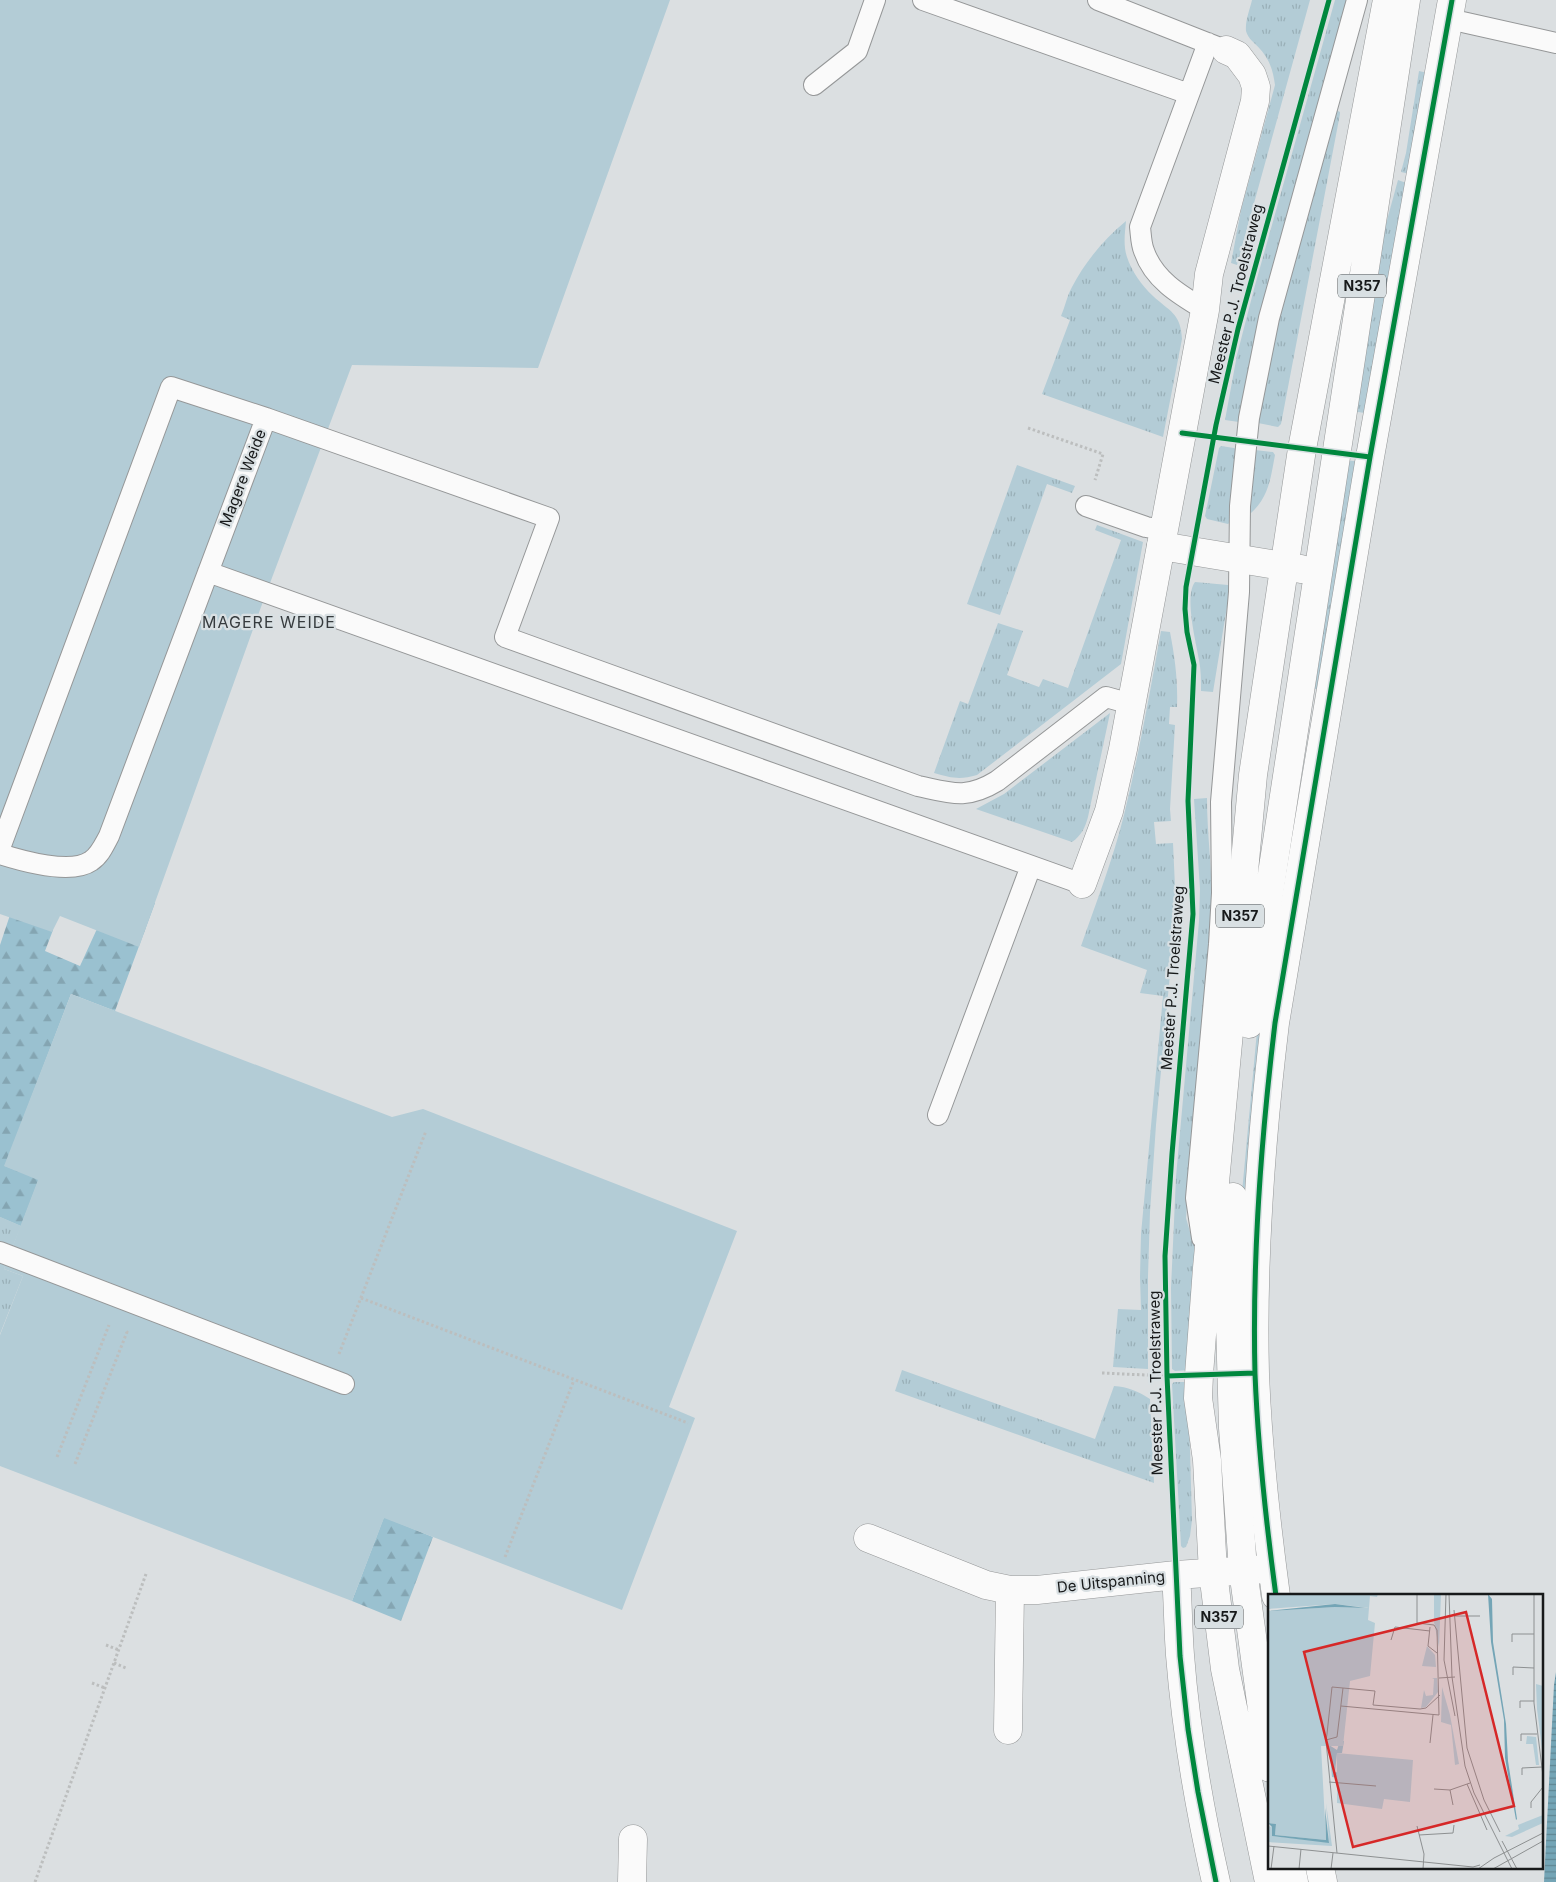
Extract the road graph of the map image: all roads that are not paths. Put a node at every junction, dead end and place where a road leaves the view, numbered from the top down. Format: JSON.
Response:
{"nodes":[{"id":1,"x":875,"y":0,"type":"edge"},
{"id":2,"x":923,"y":0,"type":"edge"},
{"id":3,"x":1098,"y":0,"type":"edge"},
{"id":4,"x":1357,"y":0,"type":"edge"},
{"id":5,"x":1387,"y":0,"type":"edge"},
{"id":6,"x":1406,"y":0,"type":"edge"},
{"id":7,"x":1450,"y":9,"type":"edge"},
{"id":8,"x":1556,"y":43,"type":"edge"},
{"id":9,"x":1217,"y":47,"type":"junction"},
{"id":10,"x":814,"y":85,"type":"dead end"},
{"id":11,"x":1189,"y":94,"type":"junction"},
{"id":12,"x":1205,"y":310,"type":"junction"},
{"id":13,"x":266,"y":418,"type":"junction"},
{"id":14,"x":1086,"y":506,"type":"road end"},
{"id":15,"x":1162,"y":538,"type":"junction"},
{"id":16,"x":1239,"y":558,"type":"junction"},
{"id":17,"x":1284,"y":566,"type":"junction"},
{"id":18,"x":208,"y":572,"type":"junction"},
{"id":19,"x":1318,"y":572,"type":"junction"},
{"id":20,"x":1131,"y":704,"type":"junction"},
{"id":21,"x":0,"y":848,"type":"edge"},
{"id":22,"x":0,"y":854,"type":"edge"},
{"id":23,"x":1031,"y":866,"type":"junction"},
{"id":24,"x":1082,"y":884,"type":"joint"},
{"id":25,"x":1262,"y":1022,"type":"junction"},
{"id":26,"x":938,"y":1115,"type":"dead end"},
{"id":27,"x":1221,"y":1222,"type":"junction"},
{"id":28,"x":1258,"y":1225,"type":"junction"},
{"id":29,"x":0,"y":1252,"type":"edge"},
{"id":30,"x":1207,"y":1268,"type":"junction"},
{"id":31,"x":337,"y":1381,"type":"road end"},
{"id":32,"x":868,"y":1538,"type":"dead end"},
{"id":33,"x":1273,"y":1569,"type":"junction"},
{"id":34,"x":1243,"y":1570,"type":"junction"},
{"id":35,"x":1213,"y":1572,"type":"junction"},
{"id":36,"x":1176,"y":1575,"type":"junction"},
{"id":37,"x":1010,"y":1590,"type":"junction"},
{"id":38,"x":1276,"y":1594,"type":"edge"},
{"id":39,"x":1008,"y":1730,"type":"dead end"},
{"id":40,"x":1268,"y":1753,"type":"edge"},
{"id":41,"x":633,"y":1839,"type":"dead end"},
{"id":42,"x":632,"y":1882,"type":"edge"},
{"id":43,"x":1216,"y":1882,"type":"edge"},
{"id":44,"x":1269,"y":1882,"type":"edge"}],
"edges":[{"from":1,"to":10,"type":"lane"},
{"from":2,"to":11,"type":"lane"},
{"from":3,"to":9,"type":"lane"},
{"from":4,"to":16,"type":"lane"},
{"from":5,"to":17,"type":"main road","number":"N357"},
{"from":6,"to":19,"type":"main road","number":"N357"},
{"from":7,"to":8,"type":"lane"},
{"from":7,"to":25,"type":"main road"},
{"from":9,"to":11,"type":"lane"},
{"from":9,"to":12,"type":"main road","name":"Meester P.J. Troelstraweg"},
{"from":11,"to":12,"type":"lane"},
{"from":12,"to":15,"type":"main road","name":"Meester P.J. Troelstraweg"},
{"from":13,"to":18,"type":"lane","name":"Magere Weide"},
{"from":13,"to":20,"type":"lane"},
{"from":13,"to":21,"type":"lane","name":"Magere Weide"},
{"from":14,"to":15,"type":"lane"},
{"from":15,"to":16,"type":"main road"},
{"from":15,"to":20,"type":"main road","name":"Meester P.J. Troelstraweg"},
{"from":16,"to":17,"type":"main road"},
{"from":16,"to":30,"type":"lane"},
{"from":17,"to":19,"type":"main road"},
{"from":17,"to":27,"type":"main road","number":"N357"},
{"from":18,"to":22,"type":"lane","name":"Magere Weide"},
{"from":18,"to":23,"type":"lane"},
{"from":19,"to":25,"type":"main road","number":"N357"},
{"from":20,"to":24,"type":"main road","name":"Meester P.J. Troelstraweg"},
{"from":23,"to":24,"type":"lane"},
{"from":23,"to":26,"type":"lane"},
{"from":25,"to":27,"type":"main road","number":"N357"},
{"from":25,"to":28,"type":"main road"},
{"from":27,"to":28,"type":"lane"},
{"from":27,"to":30,"type":"main road","number":"N357"},
{"from":27,"to":34,"type":"main road","number":"N357"},
{"from":28,"to":33,"type":"main road"},
{"from":29,"to":31,"type":"lane"},
{"from":30,"to":35,"type":"main road","number":"N357"},
{"from":32,"to":37,"type":"main road","name":"De Uitspanning"},
{"from":33,"to":34,"type":"main road","name":"De Uitspanning"},
{"from":33,"to":38,"type":"main road"},
{"from":34,"to":35,"type":"main road","name":"De Uitspanning"},
{"from":34,"to":40,"type":"main road","number":"N357"},
{"from":35,"to":36,"type":"main road","name":"De Uitspanning"},
{"from":35,"to":44,"type":"main road","number":"N357"},
{"from":36,"to":37,"type":"main road","name":"De Uitspanning"},
{"from":36,"to":43,"type":"main road"},
{"from":37,"to":39,"type":"main road"},
{"from":41,"to":42,"type":"main road"}]}
